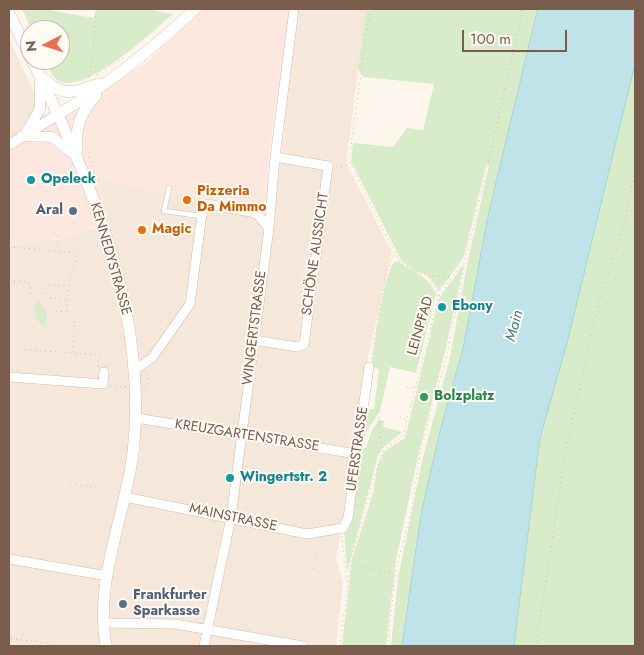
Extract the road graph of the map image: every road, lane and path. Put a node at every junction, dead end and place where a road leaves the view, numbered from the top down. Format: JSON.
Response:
{"nodes":[{"id":1,"x":96,"y":9,"type":"edge"},
{"id":2,"x":195,"y":9,"type":"edge"},
{"id":3,"x":294,"y":9,"type":"edge"},
{"id":4,"x":370,"y":9,"type":"edge"},
{"id":5,"x":524,"y":9,"type":"edge"},
{"id":6,"x":9,"y":13,"type":"edge"},
{"id":7,"x":20,"y":36,"type":"edge"},
{"id":8,"x":124,"y":57,"type":"dead end"},
{"id":9,"x":38,"y":72,"type":"junction"},
{"id":10,"x":108,"y":80,"type":"junction"},
{"id":11,"x":58,"y":115,"type":"junction"},
{"id":12,"x":24,"y":135,"type":"junction"},
{"id":13,"x":9,"y":146,"type":"edge"},
{"id":14,"x":77,"y":157,"type":"junction"},
{"id":15,"x":275,"y":157,"type":"junction"},
{"id":16,"x":350,"y":165,"type":"junction"},
{"id":17,"x":328,"y":166,"type":"junction"},
{"id":18,"x":635,"y":167,"type":"edge"},
{"id":19,"x":169,"y":188,"type":"dead end"},
{"id":20,"x":201,"y":216,"type":"junction"},
{"id":21,"x":46,"y":227,"type":"dead end"},
{"id":22,"x":269,"y":228,"type":"junction"},
{"id":23,"x":9,"y":247,"type":"edge"},
{"id":24,"x":57,"y":251,"type":"junction"},
{"id":25,"x":394,"y":252,"type":"junction"},
{"id":26,"x":466,"y":258,"type":"junction"},
{"id":27,"x":426,"y":276,"type":"junction"},
{"id":28,"x":452,"y":277,"type":"junction"},
{"id":29,"x":9,"y":281,"type":"edge"},
{"id":30,"x":68,"y":286,"type":"junction"},
{"id":31,"x":43,"y":293,"type":"dead end"},
{"id":32,"x":31,"y":294,"type":"dead end"},
{"id":33,"x":50,"y":298,"type":"dead end"},
{"id":34,"x":438,"y":298,"type":"junction"},
{"id":35,"x":68,"y":299,"type":"junction"},
{"id":36,"x":67,"y":311,"type":"junction"},
{"id":37,"x":56,"y":312,"type":"dead end"},
{"id":38,"x":254,"y":340,"type":"junction"},
{"id":39,"x":20,"y":349,"type":"dead end"},
{"id":40,"x":73,"y":353,"type":"junction"},
{"id":41,"x":369,"y":367,"type":"joint"},
{"id":42,"x":134,"y":371,"type":"junction"},
{"id":43,"x":104,"y":372,"type":"joint"},
{"id":44,"x":9,"y":377,"type":"edge"},
{"id":45,"x":103,"y":384,"type":"junction"},
{"id":46,"x":407,"y":387,"type":"dead end"},
{"id":47,"x":135,"y":388,"type":"junction"},
{"id":48,"x":415,"y":388,"type":"junction"},
{"id":49,"x":378,"y":411,"type":"dead end"},
{"id":50,"x":382,"y":413,"type":"dead end"},
{"id":51,"x":379,"y":417,"type":"dead end"},
{"id":52,"x":400,"y":417,"type":"dead end"},
{"id":53,"x":136,"y":418,"type":"junction"},
{"id":54,"x":407,"y":419,"type":"junction"},
{"id":55,"x":242,"y":434,"type":"junction"},
{"id":56,"x":382,"y":452,"type":"junction"},
{"id":57,"x":357,"y":454,"type":"junction"},
{"id":58,"x":70,"y":483,"type":"dead end"},
{"id":59,"x":96,"y":488,"type":"dead end"},
{"id":60,"x":125,"y":497,"type":"junction"},
{"id":61,"x":231,"y":517,"type":"junction"},
{"id":62,"x":341,"y":529,"type":"joint"},
{"id":63,"x":342,"y":539,"type":"dead end"},
{"id":64,"x":317,"y":553,"type":"dead end"},
{"id":65,"x":9,"y":559,"type":"edge"},
{"id":66,"x":350,"y":565,"type":"junction"},
{"id":67,"x":314,"y":569,"type":"dead end"},
{"id":68,"x":395,"y":574,"type":"junction"},
{"id":69,"x":108,"y":576,"type":"junction"},
{"id":70,"x":347,"y":587,"type":"junction"},
{"id":71,"x":102,"y":623,"type":"junction"},
{"id":72,"x":208,"y":628,"type":"junction"},
{"id":73,"x":12,"y":639,"type":"dead end"},
{"id":74,"x":50,"y":646,"type":"edge"},
{"id":75,"x":106,"y":646,"type":"edge"},
{"id":76,"x":204,"y":646,"type":"edge"},
{"id":77,"x":303,"y":646,"type":"edge"},
{"id":78,"x":340,"y":646,"type":"edge"},
{"id":79,"x":388,"y":646,"type":"edge"},
{"id":80,"x":536,"y":646,"type":"edge"}],
"edges":[{"from":1,"to":8,"type":"path"},
{"from":2,"to":10,"type":"main road"},
{"from":3,"to":15,"type":"street","name":"WINGERTSTRASSE"},
{"from":4,"to":16,"type":"path"},
{"from":5,"to":26,"type":"path","name":"LEINPFAD"},
{"from":6,"to":7,"type":"main road"},
{"from":9,"to":10,"type":"main road"},
{"from":9,"to":11,"type":"main road","name":"KENNEDYSTRASSE"},
{"from":9,"to":12,"type":"street"},
{"from":10,"to":11,"type":"main road"},
{"from":10,"to":14,"type":"main road"},
{"from":11,"to":12,"type":"street"},
{"from":11,"to":14,"type":"main road","name":"KENNEDYSTRASSE"},
{"from":12,"to":13,"type":"street"},
{"from":12,"to":14,"type":"street"},
{"from":14,"to":42,"type":"main road","name":"KENNEDYSTRASSE"},
{"from":15,"to":17,"type":"street"},
{"from":15,"to":22,"type":"street","name":"WINGERTSTRASSE"},
{"from":16,"to":17,"type":"path"},
{"from":16,"to":25,"type":"path"},
{"from":17,"to":38,"type":"street","name":"SCHÖNE AUSSICHT"},
{"from":18,"to":80,"type":"path"},
{"from":19,"to":20,"type":"lane"},
{"from":20,"to":22,"type":"street"},
{"from":20,"to":42,"type":"street"},
{"from":21,"to":24,"type":"path"},
{"from":22,"to":38,"type":"street","name":"WINGERTSTRASSE"},
{"from":23,"to":24,"type":"path"},
{"from":24,"to":30,"type":"path"},
{"from":25,"to":27,"type":"path"},
{"from":25,"to":41,"type":"path"},
{"from":26,"to":28,"type":"path","name":"LEINPFAD"},
{"from":26,"to":68,"type":"path"},
{"from":27,"to":28,"type":"path"},
{"from":27,"to":34,"type":"path"},
{"from":28,"to":34,"type":"path","name":"LEINPFAD"},
{"from":29,"to":32,"type":"path"},
{"from":30,"to":31,"type":"path"},
{"from":30,"to":35,"type":"path"},
{"from":33,"to":35,"type":"path"},
{"from":34,"to":48,"type":"path","name":"LEINPFAD"},
{"from":35,"to":36,"type":"path"},
{"from":36,"to":37,"type":"path"},
{"from":36,"to":40,"type":"path"},
{"from":38,"to":55,"type":"street","name":"WINGERTSTRASSE"},
{"from":39,"to":40,"type":"path"},
{"from":40,"to":43,"type":"path"},
{"from":41,"to":57,"type":"street","name":"UFERSTRASSE"},
{"from":42,"to":47,"type":"main road","name":"KENNEDYSTRASSE"},
{"from":43,"to":45,"type":"street"},
{"from":44,"to":45,"type":"street"},
{"from":45,"to":47,"type":"path"},
{"from":46,"to":48,"type":"path"},
{"from":47,"to":53,"type":"main road","name":"KENNEDYSTRASSE"},
{"from":48,"to":54,"type":"path","name":"LEINPFAD"},
{"from":49,"to":50,"type":"path"},
{"from":51,"to":56,"type":"path"},
{"from":52,"to":54,"type":"path"},
{"from":53,"to":55,"type":"street","name":"KREUZGARTENSTRASSE"},
{"from":53,"to":60,"type":"main road","name":"KENNEDYSTRASSE"},
{"from":54,"to":56,"type":"path","name":"LEINPFAD"},
{"from":55,"to":57,"type":"street","name":"KREUZGARTENSTRASSE"},
{"from":55,"to":61,"type":"street","name":"WINGERTSTRASSE"},
{"from":56,"to":66,"type":"path"},
{"from":57,"to":62,"type":"street","name":"UFERSTRASSE"},
{"from":58,"to":59,"type":"path"},
{"from":60,"to":61,"type":"street","name":"MAINSTRASSE"},
{"from":60,"to":69,"type":"main road","name":"KENNEDYSTRASSE"},
{"from":61,"to":62,"type":"street","name":"MAINSTRASSE"},
{"from":61,"to":72,"type":"street","name":"WINGERTSTRASSE"},
{"from":63,"to":70,"type":"path"},
{"from":64,"to":67,"type":"path"},
{"from":65,"to":69,"type":"street"},
{"from":66,"to":68,"type":"path"},
{"from":66,"to":70,"type":"path"},
{"from":68,"to":79,"type":"path"},
{"from":69,"to":71,"type":"main road","name":"KENNEDYSTRASSE"},
{"from":70,"to":78,"type":"path"},
{"from":71,"to":72,"type":"street"},
{"from":71,"to":75,"type":"main road","name":"KENNEDYSTRASSE"},
{"from":72,"to":76,"type":"street","name":"WINGERTSTRASSE"},
{"from":72,"to":77,"type":"street"},
{"from":73,"to":74,"type":"path"}]}
